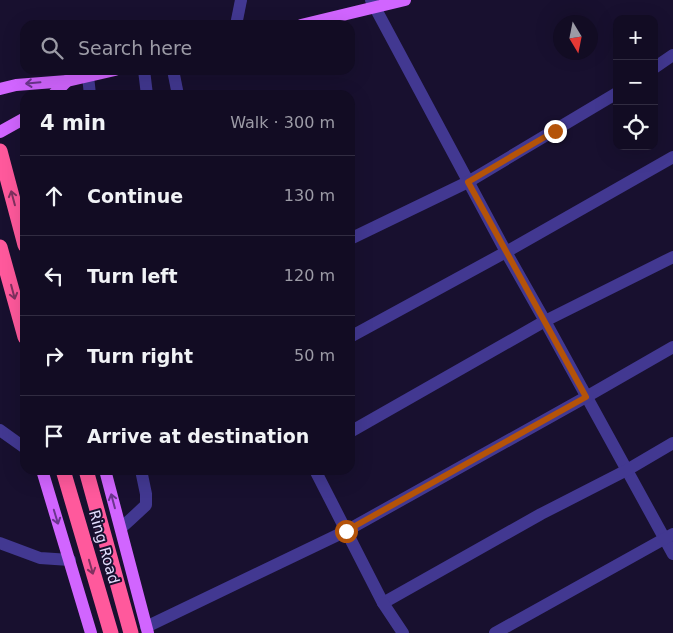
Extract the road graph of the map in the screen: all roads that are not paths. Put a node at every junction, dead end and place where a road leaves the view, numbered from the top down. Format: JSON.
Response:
{"nodes":[{"id":1,"x":242,"y":0,"type":"edge"},
{"id":2,"x":405,"y":0,"type":"edge"},
{"id":3,"x":373,"y":4,"type":"edge"},
{"id":4,"x":237,"y":20,"type":"edge"},
{"id":5,"x":318,"y":20,"type":"edge"},
{"id":6,"x":673,"y":55,"type":"edge"},
{"id":7,"x":658,"y":65,"type":"edge"},
{"id":8,"x":92,"y":75,"type":"edge"},
{"id":9,"x":145,"y":75,"type":"edge"},
{"id":10,"x":174,"y":75,"type":"edge"},
{"id":11,"x":88,"y":76,"type":"junction"},
{"id":12,"x":67,"y":81,"type":"junction"},
{"id":13,"x":0,"y":88,"type":"edge"},
{"id":14,"x":58,"y":90,"type":"edge"},
{"id":15,"x":89,"y":90,"type":"edge"},
{"id":16,"x":146,"y":90,"type":"edge"},
{"id":17,"x":177,"y":90,"type":"edge"},
{"id":18,"x":613,"y":95,"type":"edge"},
{"id":19,"x":20,"y":121,"type":"edge"},
{"id":20,"x":0,"y":132,"type":"edge"},
{"id":21,"x":0,"y":151,"type":"edge"},
{"id":22,"x":673,"y":157,"type":"edge"},
{"id":23,"x":468,"y":182,"type":"junction"},
{"id":24,"x":20,"y":226,"type":"edge"},
{"id":25,"x":355,"y":237,"type":"edge"},
{"id":26,"x":0,"y":247,"type":"edge"},
{"id":27,"x":506,"y":252,"type":"junction"},
{"id":28,"x":673,"y":257,"type":"edge"},
{"id":29,"x":20,"y":319,"type":"edge"},
{"id":30,"x":545,"y":322,"type":"junction"},
{"id":31,"x":355,"y":334,"type":"edge"},
{"id":32,"x":673,"y":348,"type":"edge"},
{"id":33,"x":586,"y":397,"type":"junction"},
{"id":34,"x":355,"y":429,"type":"edge"},
{"id":35,"x":0,"y":430,"type":"edge"},
{"id":36,"x":673,"y":443,"type":"edge"},
{"id":37,"x":20,"y":444,"type":"edge"},
{"id":38,"x":627,"y":470,"type":"junction"},
{"id":39,"x":44,"y":475,"type":"edge"},
{"id":40,"x":64,"y":475,"type":"edge"},
{"id":41,"x":87,"y":475,"type":"edge"},
{"id":42,"x":105,"y":475,"type":"edge"},
{"id":43,"x":142,"y":475,"type":"edge"},
{"id":44,"x":318,"y":475,"type":"edge"},
{"id":45,"x":120,"y":528,"type":"junction"},
{"id":46,"x":346,"y":531,"type":"junction"},
{"id":47,"x":668,"y":536,"type":"edge"},
{"id":48,"x":0,"y":544,"type":"edge"},
{"id":49,"x":673,"y":554,"type":"edge"},
{"id":50,"x":70,"y":560,"type":"junction"},
{"id":51,"x":383,"y":603,"type":"junction"},
{"id":52,"x":147,"y":630,"type":"edge"},
{"id":53,"x":90,"y":633,"type":"edge"},
{"id":54,"x":110,"y":633,"type":"edge"},
{"id":55,"x":131,"y":633,"type":"edge"},
{"id":56,"x":403,"y":633,"type":"edge"},
{"id":57,"x":495,"y":633,"type":"edge"}],
"edges":[{"from":1,"to":4,"type":"street"},
{"from":2,"to":3,"type":"main road"},
{"from":3,"to":5,"type":"main road"},
{"from":3,"to":23,"type":"street"},
{"from":6,"to":7,"type":"street"},
{"from":8,"to":11,"type":"main road"},
{"from":9,"to":16,"type":"street"},
{"from":10,"to":17,"type":"street"},
{"from":11,"to":12,"type":"main road"},
{"from":11,"to":15,"type":"street"},
{"from":12,"to":13,"type":"main road","one_way":true},
{"from":12,"to":14,"type":"main road"},
{"from":18,"to":23,"type":"street"},
{"from":19,"to":20,"type":"main road"},
{"from":24,"to":21,"type":"highway","one_way":true},
{"from":22,"to":27,"type":"street"},
{"from":23,"to":25,"type":"street"},
{"from":23,"to":27,"type":"street"},
{"from":26,"to":29,"type":"highway","one_way":true},
{"from":27,"to":30,"type":"street"},
{"from":27,"to":31,"type":"street"},
{"from":28,"to":30,"type":"street"},
{"from":30,"to":33,"type":"street"},
{"from":30,"to":34,"type":"street"},
{"from":32,"to":33,"type":"street"},
{"from":33,"to":38,"type":"street"},
{"from":33,"to":46,"type":"street"},
{"from":35,"to":37,"type":"street"},
{"from":36,"to":38,"type":"street"},
{"from":38,"to":47,"type":"street"},
{"from":38,"to":51,"type":"street"},
{"from":39,"to":50,"type":"main road","one_way":true},
{"from":40,"to":54,"type":"highway","name":"Ring Road","one_way":true},
{"from":41,"to":55,"type":"highway","name":"Ring Road"},
{"from":45,"to":42,"type":"main road","one_way":true},
{"from":43,"to":45,"type":"street"},
{"from":44,"to":46,"type":"street"},
{"from":45,"to":52,"type":"main road"},
{"from":46,"to":51,"type":"street"},
{"from":46,"to":52,"type":"street"},
{"from":47,"to":49,"type":"street"},
{"from":47,"to":57,"type":"street"},
{"from":48,"to":50,"type":"street"},
{"from":50,"to":53,"type":"main road"},
{"from":51,"to":56,"type":"street"}]}
